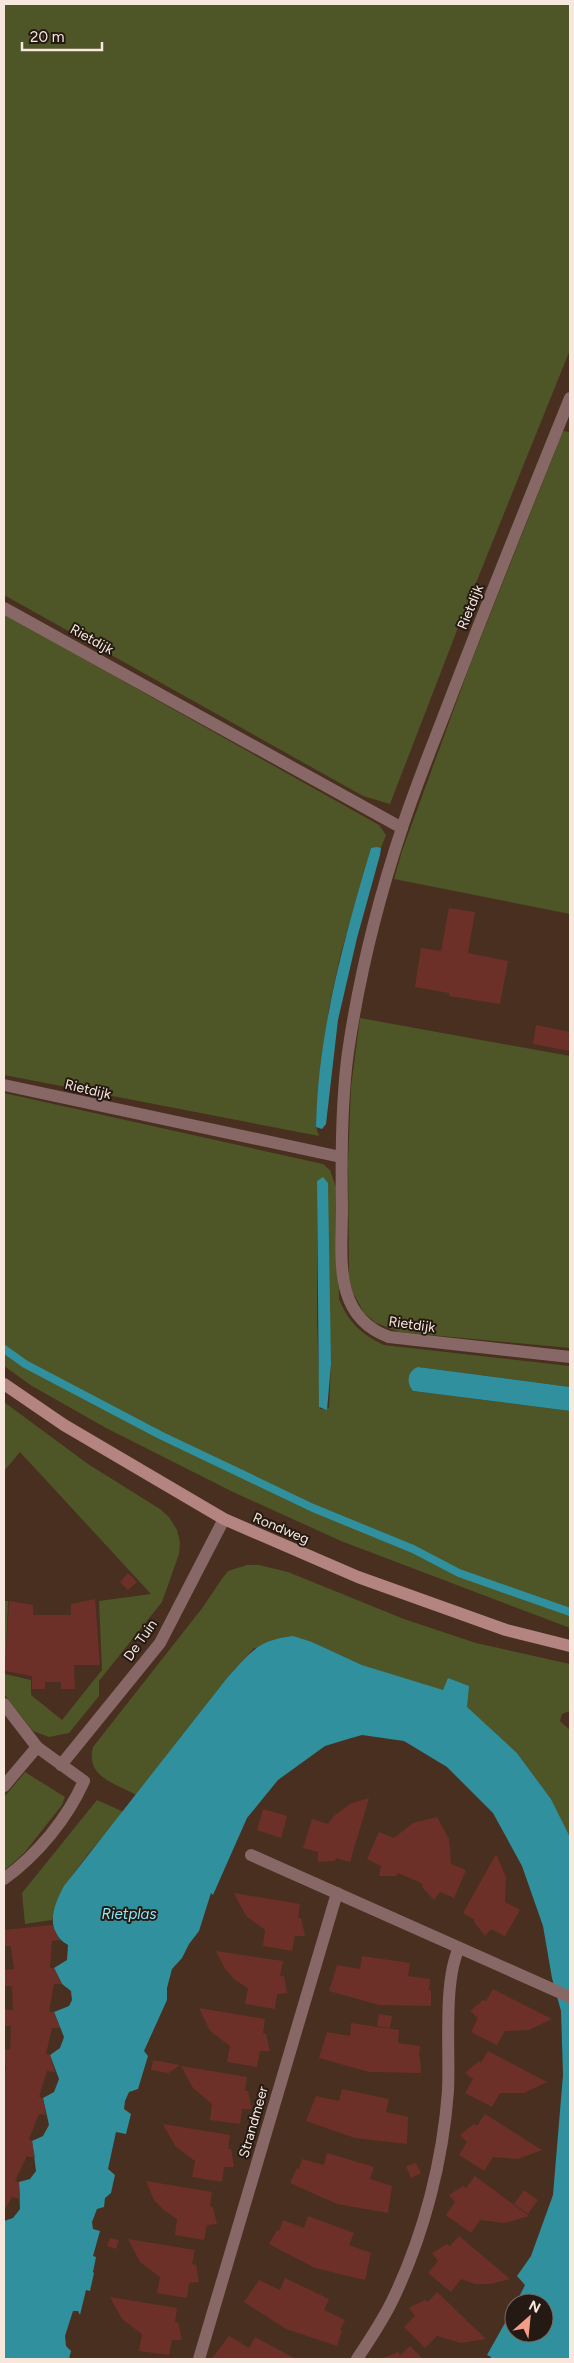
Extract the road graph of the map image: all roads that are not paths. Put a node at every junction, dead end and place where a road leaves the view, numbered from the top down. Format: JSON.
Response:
{"nodes":[{"id":1,"x":570,"y":398,"type":"edge"},
{"id":2,"x":4,"y":608,"type":"edge"},
{"id":3,"x":402,"y":828,"type":"junction"},
{"id":4,"x":4,"y":1084,"type":"edge"},
{"id":5,"x":341,"y":1157,"type":"junction"},
{"id":6,"x":570,"y":1357,"type":"edge"},
{"id":7,"x":4,"y":1384,"type":"edge"},
{"id":8,"x":224,"y":1519,"type":"junction"},
{"id":9,"x":570,"y":1646,"type":"edge"},
{"id":10,"x":4,"y":1704,"type":"edge"},
{"id":11,"x":36,"y":1747,"type":"junction"},
{"id":12,"x":62,"y":1765,"type":"junction"},
{"id":13,"x":4,"y":1786,"type":"edge"},
{"id":14,"x":251,"y":1855,"type":"dead end"},
{"id":15,"x":4,"y":1879,"type":"edge"},
{"id":16,"x":336,"y":1893,"type":"junction"},
{"id":17,"x":459,"y":1948,"type":"junction"},
{"id":18,"x":570,"y":1997,"type":"edge"},
{"id":19,"x":199,"y":2359,"type":"edge"},
{"id":20,"x":357,"y":2359,"type":"edge"}],
"edges":[{"from":1,"to":3,"type":"street","name":"Rietdijk"},
{"from":2,"to":3,"type":"street","name":"Rietdijk"},
{"from":3,"to":5,"type":"street","name":"Rietdijk"},
{"from":4,"to":5,"type":"street","name":"Rietdijk"},
{"from":5,"to":6,"type":"street","name":"Rietdijk"},
{"from":7,"to":8,"type":"main road","name":"Rondweg"},
{"from":8,"to":9,"type":"main road","name":"Rondweg"},
{"from":8,"to":12,"type":"street","name":"De Tuin"},
{"from":10,"to":11,"type":"street"},
{"from":11,"to":12,"type":"street"},
{"from":11,"to":13,"type":"street"},
{"from":12,"to":15,"type":"street"},
{"from":14,"to":16,"type":"street"},
{"from":16,"to":17,"type":"street"},
{"from":16,"to":19,"type":"street","name":"Strandmeer"},
{"from":17,"to":18,"type":"street"},
{"from":17,"to":20,"type":"street"}]}
